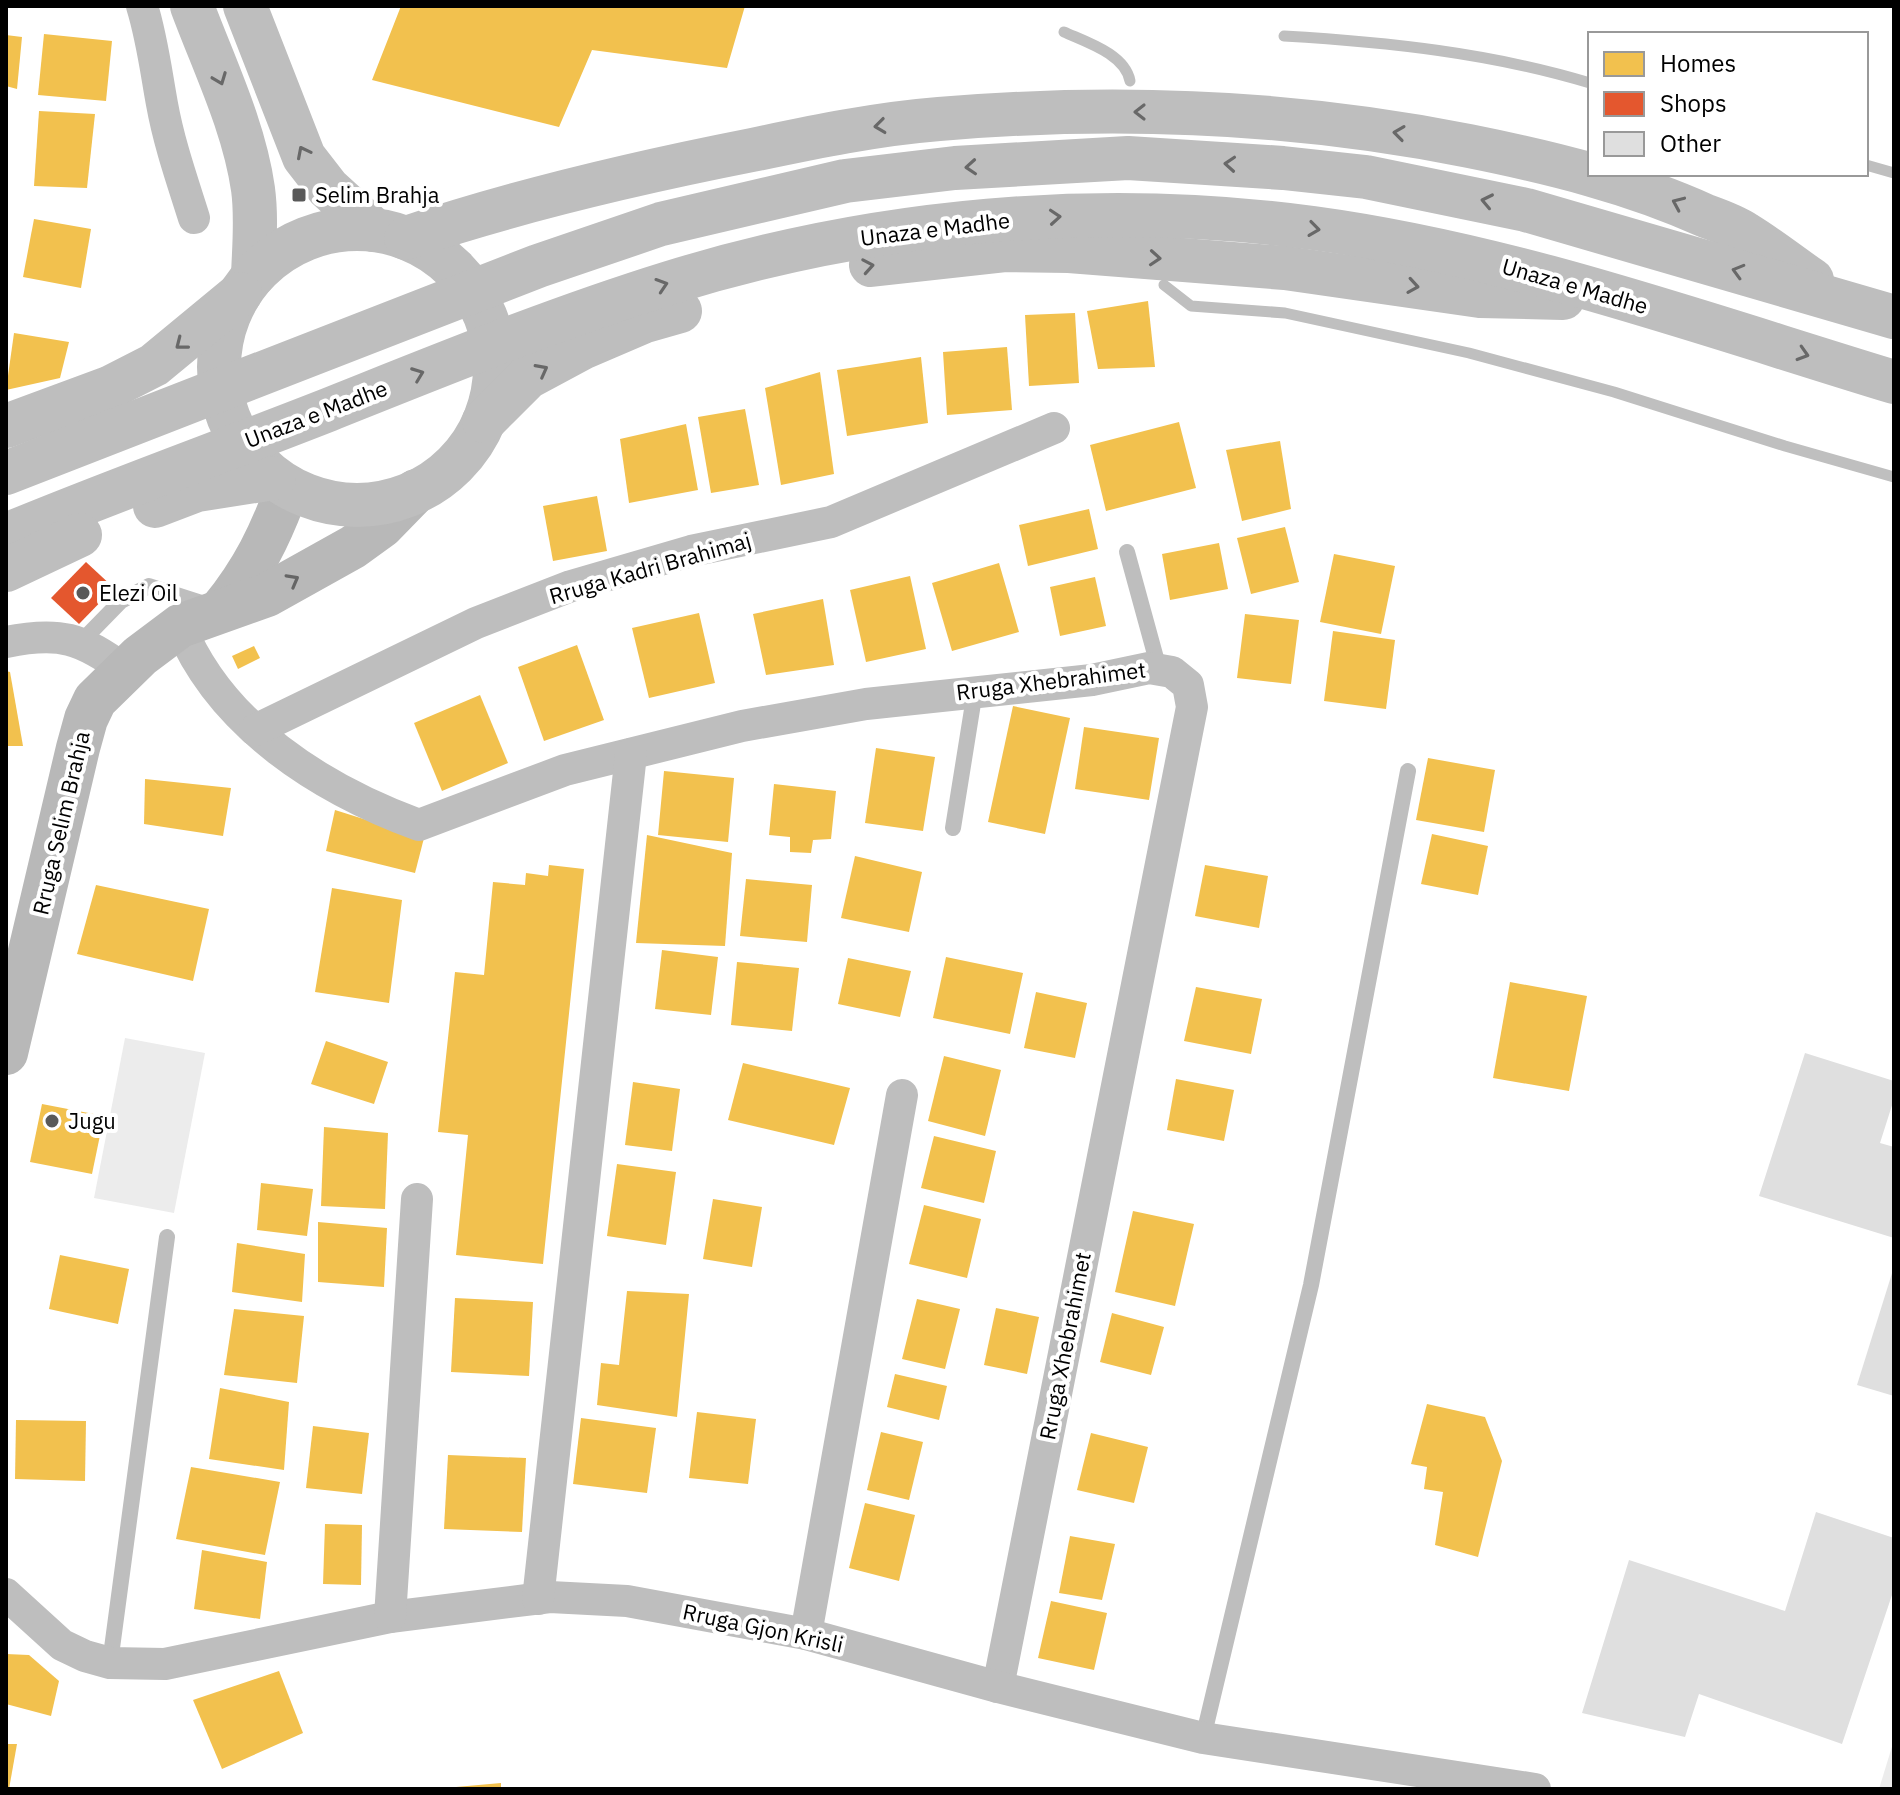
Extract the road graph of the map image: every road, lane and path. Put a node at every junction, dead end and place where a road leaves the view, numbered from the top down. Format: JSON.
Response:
{"nodes":[{"id":1,"x":142,"y":6,"type":"edge"},
{"id":2,"x":192,"y":6,"type":"edge"},
{"id":3,"x":245,"y":6,"type":"edge"},
{"id":4,"x":1588,"y":175,"type":"edge"},
{"id":5,"x":1592,"y":176,"type":"edge"},
{"id":6,"x":194,"y":218,"type":"dead end"},
{"id":7,"x":390,"y":234,"type":"junction"},
{"id":8,"x":247,"y":285,"type":"junction"},
{"id":9,"x":1621,"y":300,"type":"junction"},
{"id":10,"x":1840,"y":300,"type":"junction"},
{"id":11,"x":1894,"y":317,"type":"edge"},
{"id":12,"x":1894,"y":382,"type":"edge"},
{"id":13,"x":488,"y":405,"type":"junction"},
{"id":14,"x":6,"y":426,"type":"edge"},
{"id":15,"x":1054,"y":428,"type":"dead end"},
{"id":16,"x":6,"y":473,"type":"edge"},
{"id":17,"x":274,"y":477,"type":"junction"},
{"id":18,"x":416,"y":491,"type":"junction"},
{"id":19,"x":6,"y":535,"type":"edge"},
{"id":20,"x":1127,"y":552,"type":"dead end"},
{"id":21,"x":6,"y":570,"type":"edge"},
{"id":22,"x":221,"y":610,"type":"junction"},
{"id":23,"x":180,"y":626,"type":"junction"},
{"id":24,"x":6,"y":642,"type":"edge"},
{"id":25,"x":81,"y":642,"type":"junction"},
{"id":26,"x":1159,"y":669,"type":"junction"},
{"id":27,"x":125,"y":670,"type":"junction"},
{"id":28,"x":975,"y":691,"type":"junction"},
{"id":29,"x":255,"y":730,"type":"junction"},
{"id":30,"x":631,"y":754,"type":"junction"},
{"id":31,"x":1408,"y":771,"type":"dead end"},
{"id":32,"x":953,"y":828,"type":"dead end"},
{"id":33,"x":6,"y":1053,"type":"edge"},
{"id":34,"x":902,"y":1095,"type":"dead end"},
{"id":35,"x":417,"y":1199,"type":"dead end"},
{"id":36,"x":167,"y":1237,"type":"dead end"},
{"id":37,"x":6,"y":1594,"type":"edge"},
{"id":38,"x":538,"y":1599,"type":"junction"},
{"id":39,"x":390,"y":1617,"type":"junction"},
{"id":40,"x":806,"y":1634,"type":"junction"},
{"id":41,"x":110,"y":1663,"type":"junction"},
{"id":42,"x":998,"y":1687,"type":"junction"},
{"id":43,"x":1203,"y":1738,"type":"junction"},
{"id":44,"x":1535,"y":1789,"type":"edge"}],
"edges":[{"from":1,"to":6,"type":"street"},
{"from":2,"to":8,"type":"main road","one_way":true},
{"from":7,"to":3,"type":"main road","one_way":true},
{"from":4,"to":7,"type":"main road","one_way":true},
{"from":10,"to":5,"type":"main road","one_way":true},
{"from":7,"to":8,"type":"main road"},
{"from":7,"to":13,"type":"main road"},
{"from":8,"to":14,"type":"main road","one_way":true},
{"from":8,"to":17,"type":"main road"},
{"from":9,"to":12,"type":"main road","name":"Unaza e Madhe","one_way":true},
{"from":13,"to":9,"type":"main road","one_way":true},
{"from":19,"to":9,"type":"main road","name":"Unaza e Madhe","one_way":true},
{"from":10,"to":11,"type":"main road"},
{"from":10,"to":16,"type":"main road","one_way":true},
{"from":13,"to":18,"type":"main road"},
{"from":15,"to":29,"type":"street","name":"Rruga Kadri Brahimaj"},
{"from":17,"to":18,"type":"main road"},
{"from":17,"to":21,"type":"main road"},
{"from":17,"to":22,"type":"street","name":"Rruga Selim Brahja"},
{"from":22,"to":18,"type":"street","name":"Rruga Selim Brahja","one_way":true},
{"from":20,"to":26,"type":"lane"},
{"from":22,"to":23,"type":"street","name":"Rruga Selim Brahja"},
{"from":22,"to":25,"type":"lane"},
{"from":23,"to":27,"type":"street","name":"Rruga Selim Brahja"},
{"from":23,"to":29,"type":"street","name":"Rruga Xhebrahimet"},
{"from":24,"to":25,"type":"street"},
{"from":25,"to":27,"type":"street"},
{"from":26,"to":28,"type":"street","name":"Rruga Xhebrahimet"},
{"from":26,"to":42,"type":"street","name":"Rruga Xhebrahimet"},
{"from":27,"to":33,"type":"street","name":"Rruga Selim Brahja"},
{"from":28,"to":30,"type":"street","name":"Rruga Xhebrahimet"},
{"from":28,"to":32,"type":"lane"},
{"from":29,"to":30,"type":"street","name":"Rruga Xhebrahimet"},
{"from":30,"to":38,"type":"street"},
{"from":31,"to":43,"type":"lane"},
{"from":34,"to":40,"type":"street"},
{"from":35,"to":39,"type":"street"},
{"from":36,"to":41,"type":"lane"},
{"from":37,"to":41,"type":"street","name":"Rruga Gjon Krisli"},
{"from":38,"to":39,"type":"street","name":"Rruga Gjon Krisli"},
{"from":38,"to":40,"type":"street","name":"Rruga Gjon Krisli"},
{"from":39,"to":41,"type":"street","name":"Rruga Gjon Krisli"},
{"from":40,"to":42,"type":"street","name":"Rruga Gjon Krisli"},
{"from":42,"to":43,"type":"street","name":"Rruga Gjon Krisli"},
{"from":43,"to":44,"type":"street","name":"Rruga Gjon Krisli"}]}
